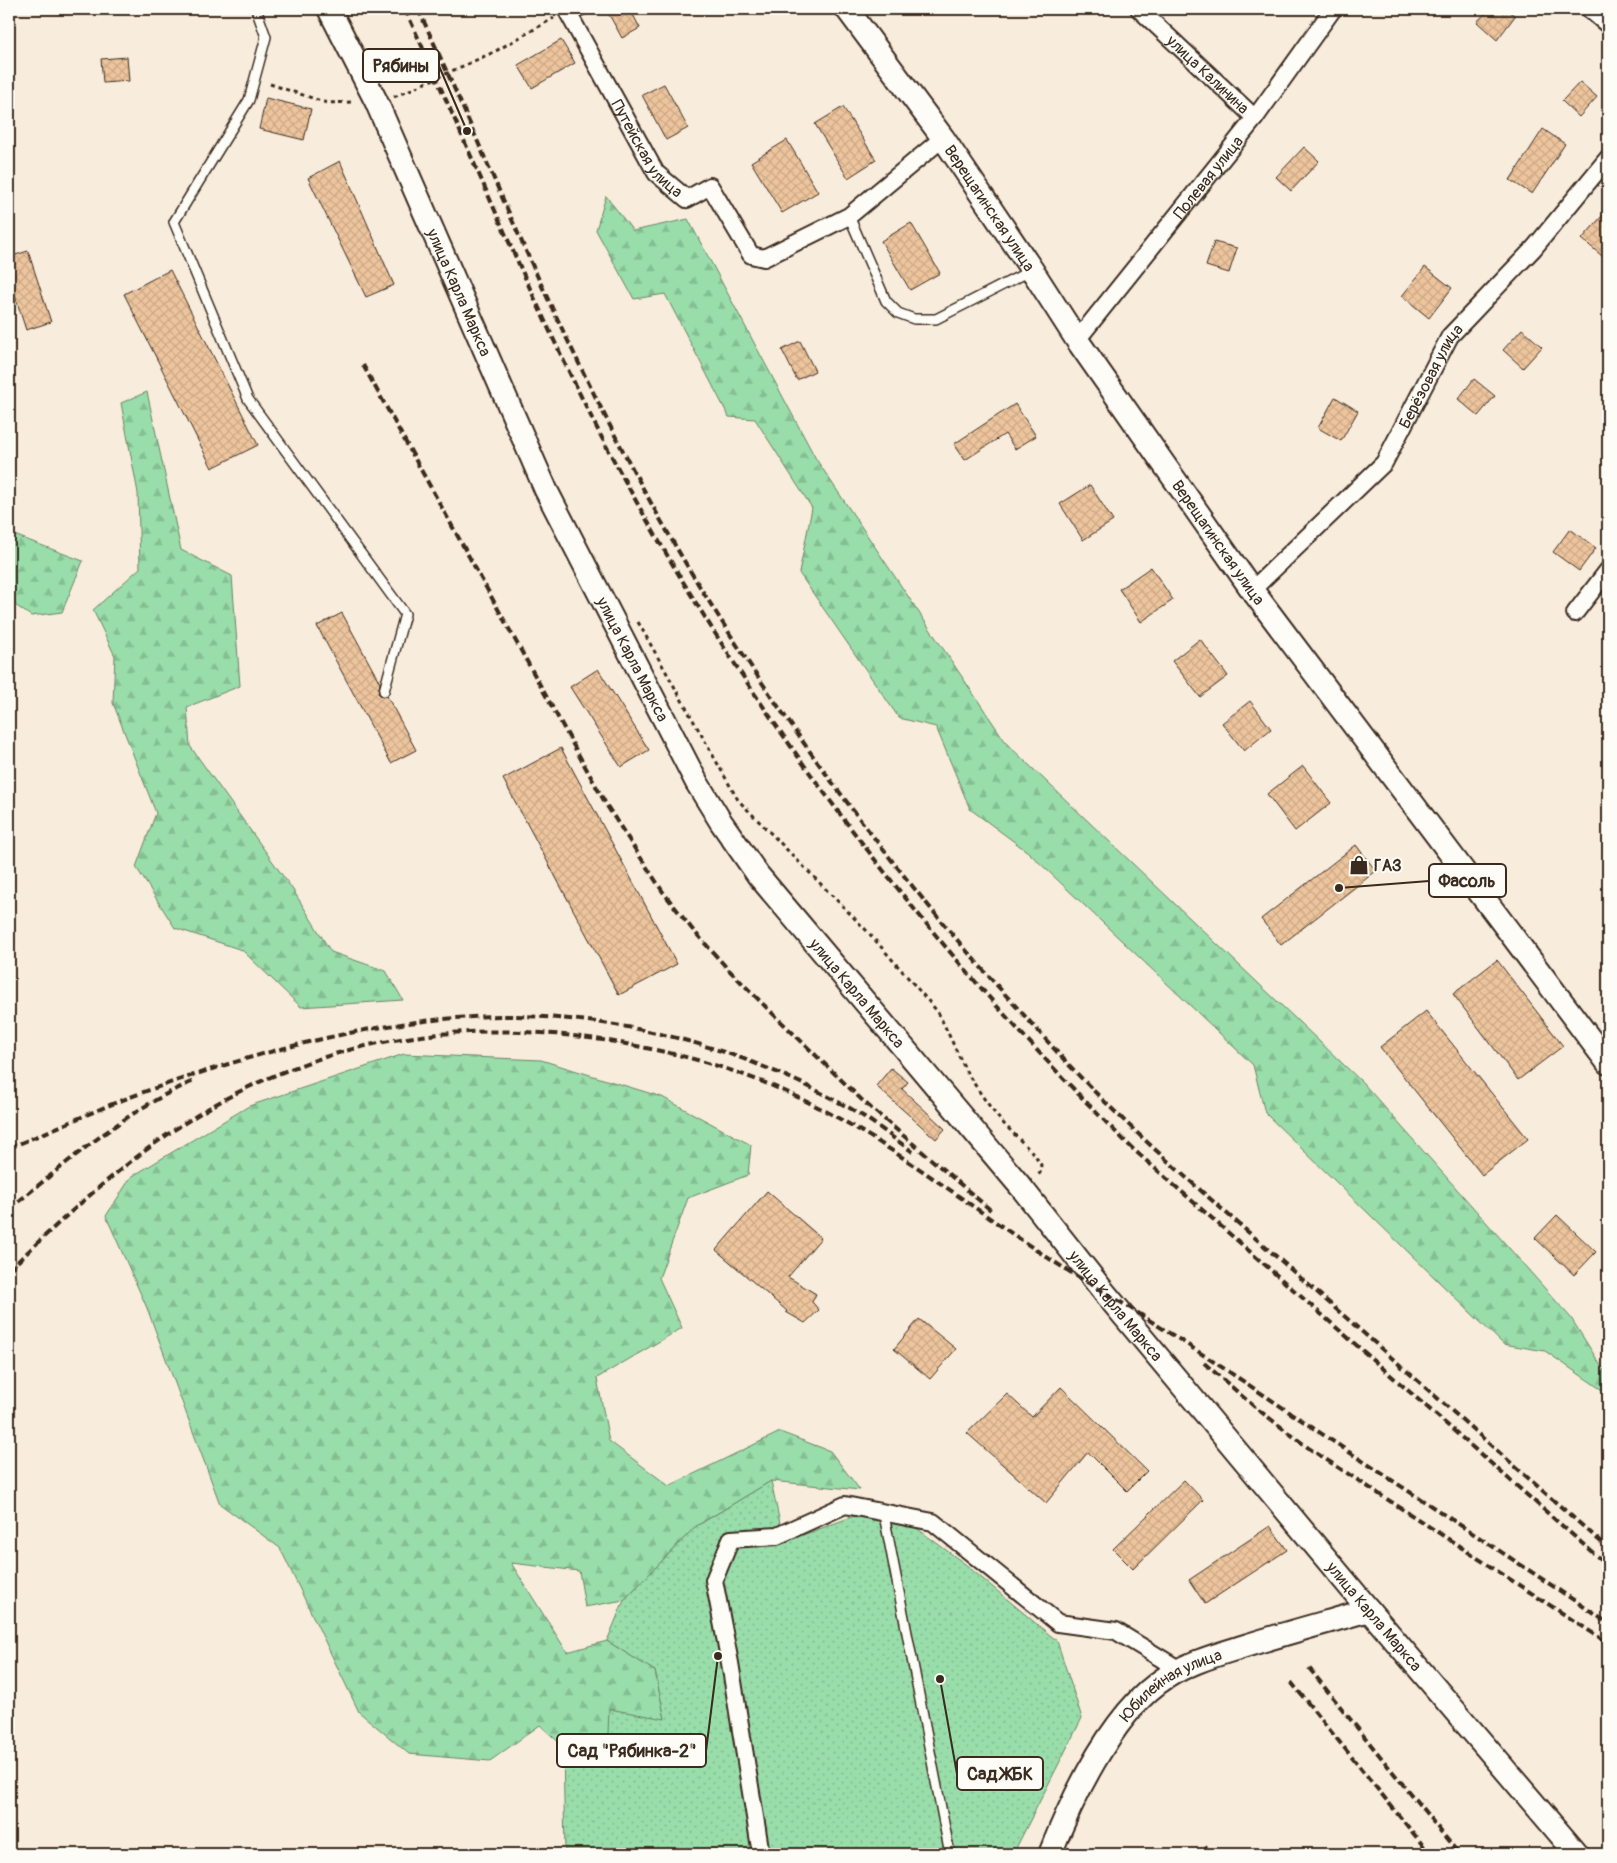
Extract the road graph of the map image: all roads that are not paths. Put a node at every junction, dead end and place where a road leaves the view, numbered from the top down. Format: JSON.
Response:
{"nodes":[{"id":1,"x":256,"y":9,"type":"edge"},
{"id":2,"x":329,"y":9,"type":"edge"},
{"id":3,"x":586,"y":9,"type":"edge"},
{"id":4,"x":847,"y":9,"type":"edge"},
{"id":5,"x":1139,"y":9,"type":"edge"},
{"id":6,"x":1333,"y":9,"type":"edge"},
{"id":7,"x":1589,"y":9,"type":"edge"},
{"id":8,"x":568,"y":12,"type":"edge"},
{"id":9,"x":1608,"y":25,"type":"edge"},
{"id":10,"x":1255,"y":118,"type":"junction"},
{"id":11,"x":943,"y":138,"type":"junction"},
{"id":12,"x":1608,"y":158,"type":"edge"},
{"id":13,"x":849,"y":216,"type":"junction"},
{"id":14,"x":1032,"y":270,"type":"junction"},
{"id":15,"x":1077,"y":340,"type":"junction"},
{"id":16,"x":1608,"y":570,"type":"edge"},
{"id":17,"x":1252,"y":590,"type":"junction"},
{"id":18,"x":1575,"y":613,"type":"dead end"},
{"id":19,"x":384,"y":691,"type":"dead end"},
{"id":20,"x":1608,"y":1062,"type":"edge"},
{"id":21,"x":885,"y":1520,"type":"dead end"},
{"id":22,"x":1369,"y":1610,"type":"junction"},
{"id":23,"x":1180,"y":1670,"type":"junction"},
{"id":24,"x":761,"y":1854,"type":"edge"},
{"id":25,"x":950,"y":1854,"type":"edge"},
{"id":26,"x":1050,"y":1854,"type":"edge"},
{"id":27,"x":1577,"y":1854,"type":"edge"}],
"edges":[{"from":1,"to":19,"type":"lane"},
{"from":2,"to":22,"type":"main road","name":"улица Карла Маркса"},
{"from":3,"to":8,"type":"lane"},
{"from":4,"to":11,"type":"main road","name":"Верещагинская улица"},
{"from":5,"to":10,"type":"street","name":"улица Калинина"},
{"from":6,"to":10,"type":"street","name":"Полевая улица"},
{"from":7,"to":9,"type":"street"},
{"from":8,"to":13,"type":"street","name":"Путейская улица"},
{"from":10,"to":15,"type":"street","name":"Полевая улица"},
{"from":11,"to":13,"type":"street","name":"Путейская улица"},
{"from":11,"to":14,"type":"main road","name":"Верещагинская улица"},
{"from":12,"to":17,"type":"street","name":"Берёзовая улица"},
{"from":13,"to":14,"type":"lane"},
{"from":14,"to":15,"type":"main road","name":"Верещагинская улица"},
{"from":15,"to":17,"type":"main road","name":"Верещагинская улица"},
{"from":16,"to":18,"type":"street"},
{"from":17,"to":20,"type":"main road","name":"Верещагинская улица"},
{"from":21,"to":25,"type":"lane"},
{"from":22,"to":23,"type":"main road","name":"Юбилейная улица"},
{"from":22,"to":27,"type":"main road","name":"улица Карла Маркса"},
{"from":23,"to":24,"type":"street"},
{"from":23,"to":26,"type":"main road","name":"Юбилейная улица"}]}
